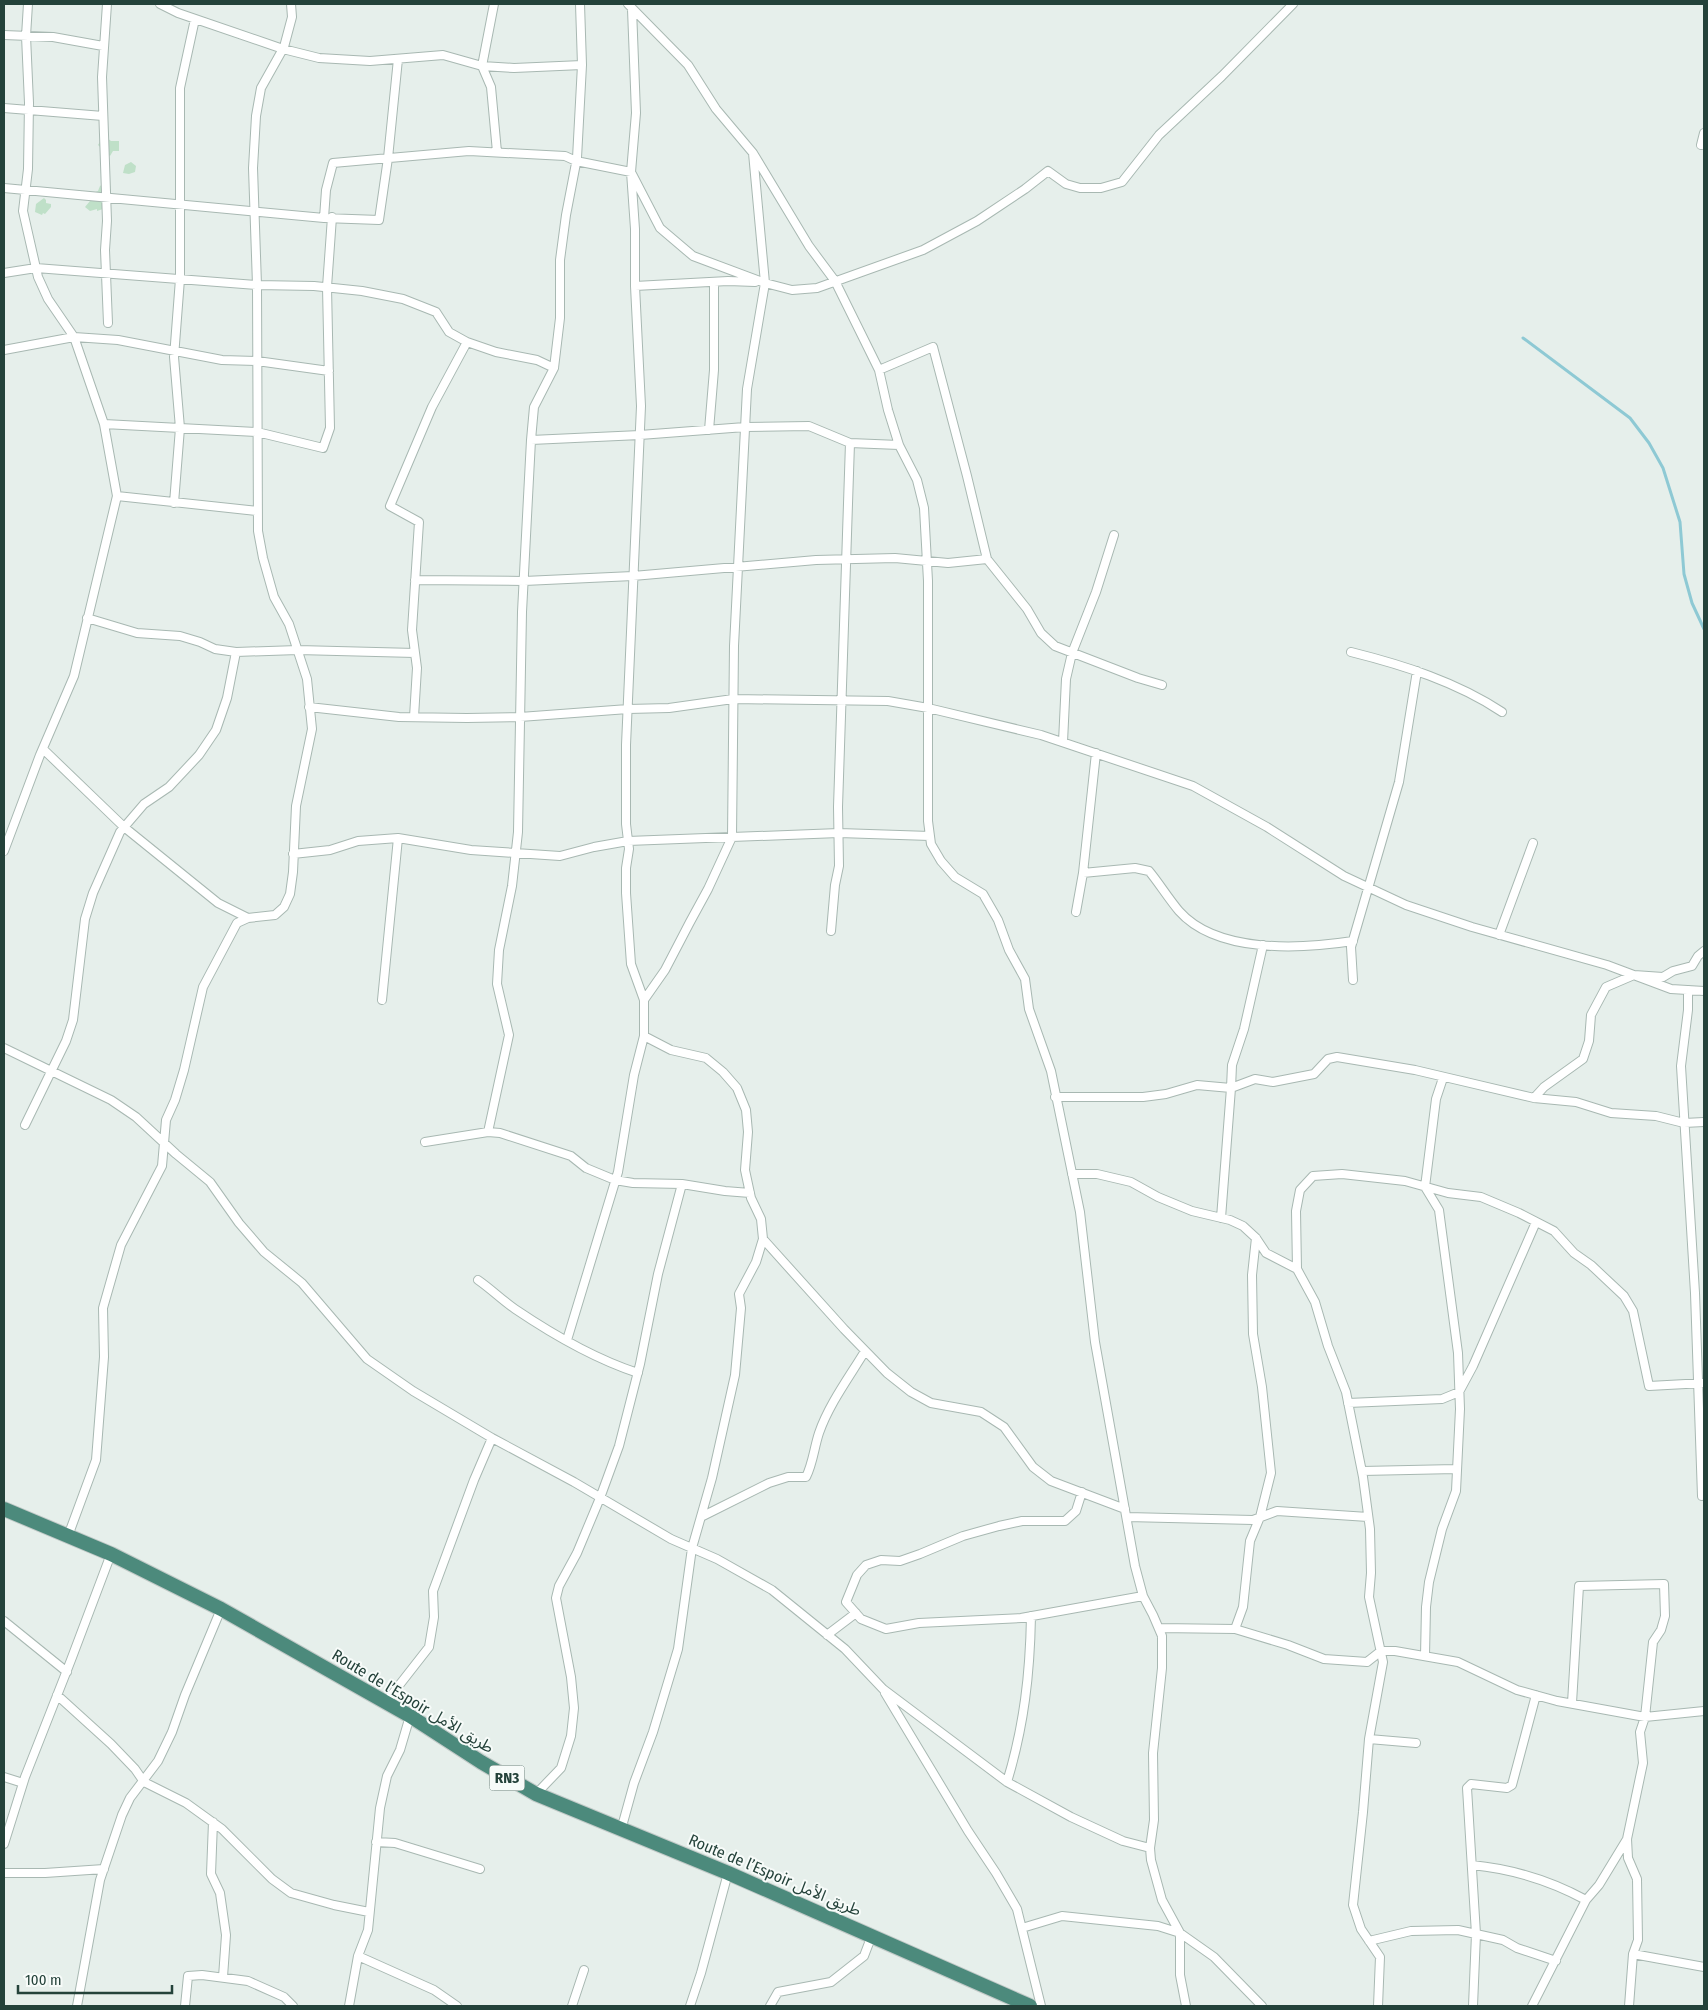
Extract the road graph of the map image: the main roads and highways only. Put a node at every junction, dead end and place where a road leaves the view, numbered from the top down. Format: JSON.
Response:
{"nodes":[{"id":1,"x":4,"y":1509,"type":"edge"},
{"id":2,"x":1030,"y":2006,"type":"edge"}],
"edges":[{"from":1,"to":2,"type":"highway","name":"Route de l’Espoir طريق الأمل","number":"RN3"}]}
